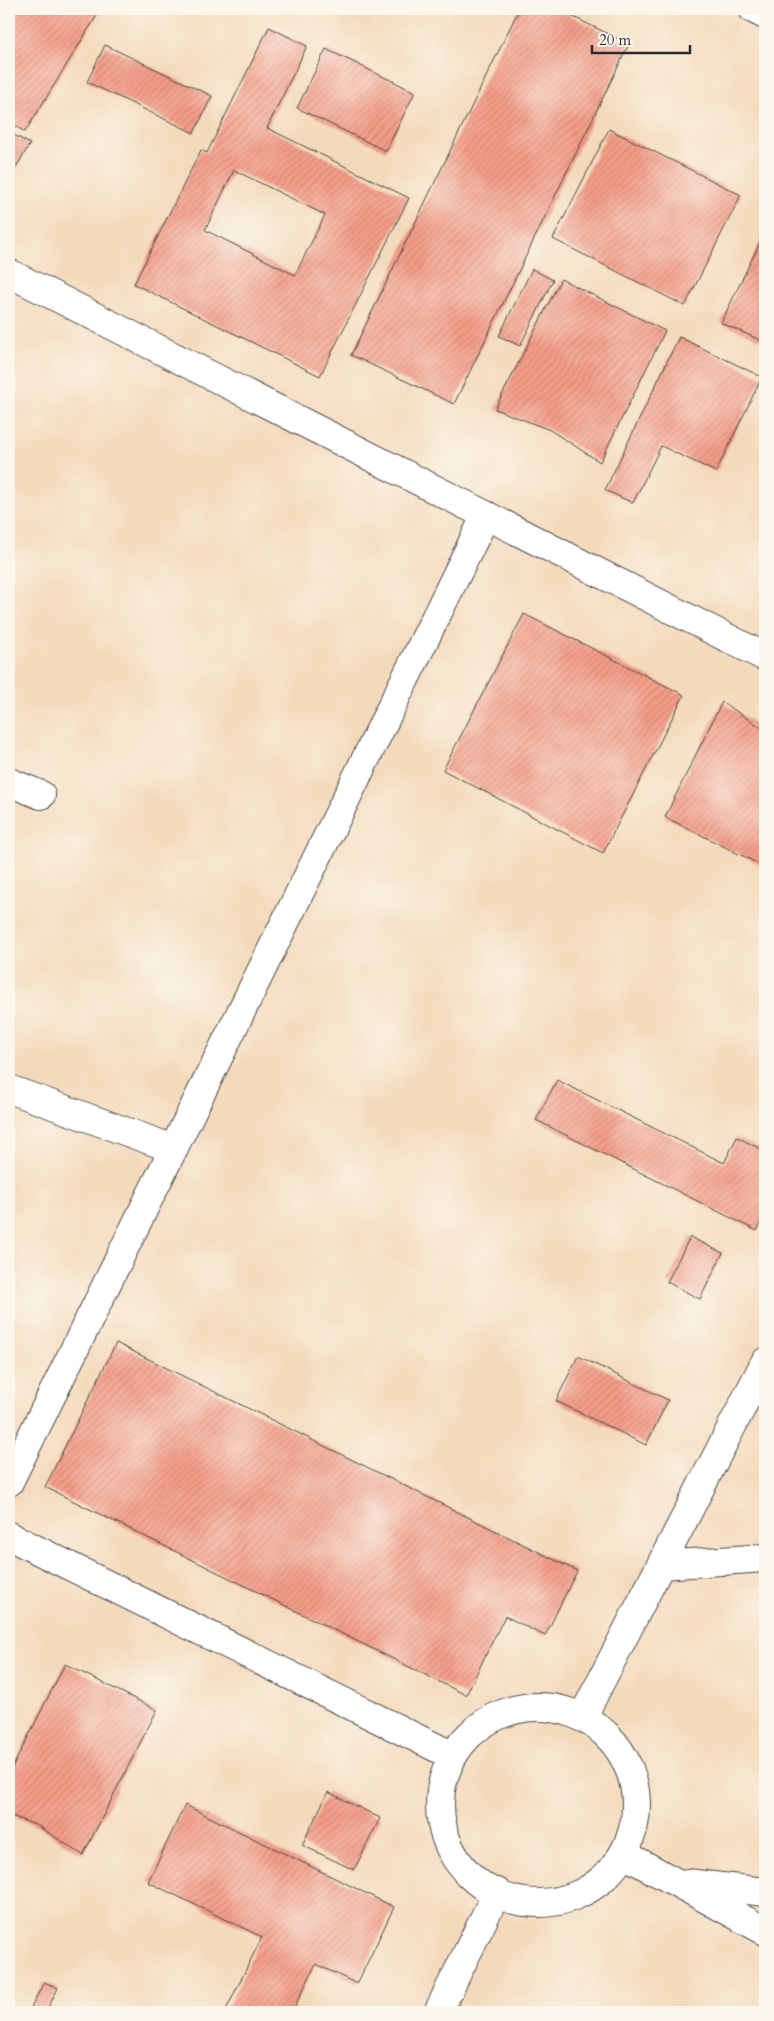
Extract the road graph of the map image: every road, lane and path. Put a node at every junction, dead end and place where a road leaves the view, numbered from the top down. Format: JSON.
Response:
{"nodes":[{"id":1,"x":753,"y":9,"type":"edge"},
{"id":2,"x":765,"y":15,"type":"edge"},
{"id":3,"x":9,"y":273,"type":"edge"},
{"id":4,"x":486,"y":516,"type":"junction"},
{"id":5,"x":765,"y":657,"type":"edge"},
{"id":6,"x":9,"y":782,"type":"edge"},
{"id":7,"x":41,"y":794,"type":"dead end"},
{"id":8,"x":9,"y":1089,"type":"edge"},
{"id":9,"x":174,"y":1149,"type":"junction"},
{"id":10,"x":765,"y":1362,"type":"edge"},
{"id":11,"x":9,"y":1482,"type":"edge"},
{"id":12,"x":9,"y":1536,"type":"edge"},
{"id":13,"x":765,"y":1558,"type":"edge"},
{"id":14,"x":661,"y":1565,"type":"junction"},
{"id":15,"x":582,"y":1718,"type":"junction"},
{"id":16,"x":451,"y":1755,"type":"junction"},
{"id":17,"x":624,"y":1854,"type":"junction"},
{"id":18,"x":674,"y":1882,"type":"junction"},
{"id":19,"x":498,"y":1892,"type":"junction"},
{"id":20,"x":765,"y":1892,"type":"edge"},
{"id":21,"x":765,"y":1931,"type":"edge"},
{"id":22,"x":438,"y":2012,"type":"edge"}],
"edges":[{"from":1,"to":2,"type":"street"},
{"from":3,"to":4,"type":"street"},
{"from":4,"to":5,"type":"street"},
{"from":4,"to":9,"type":"street"},
{"from":6,"to":7,"type":"street"},
{"from":8,"to":9,"type":"street"},
{"from":9,"to":11,"type":"street"},
{"from":10,"to":14,"type":"street"},
{"from":12,"to":16,"type":"street"},
{"from":13,"to":14,"type":"street"},
{"from":14,"to":15,"type":"street"},
{"from":15,"to":16,"type":"street"},
{"from":15,"to":17,"type":"street"},
{"from":16,"to":19,"type":"street"},
{"from":17,"to":18,"type":"street"},
{"from":17,"to":19,"type":"street"},
{"from":18,"to":20,"type":"street"},
{"from":18,"to":21,"type":"street"},
{"from":19,"to":22,"type":"street"}]}
